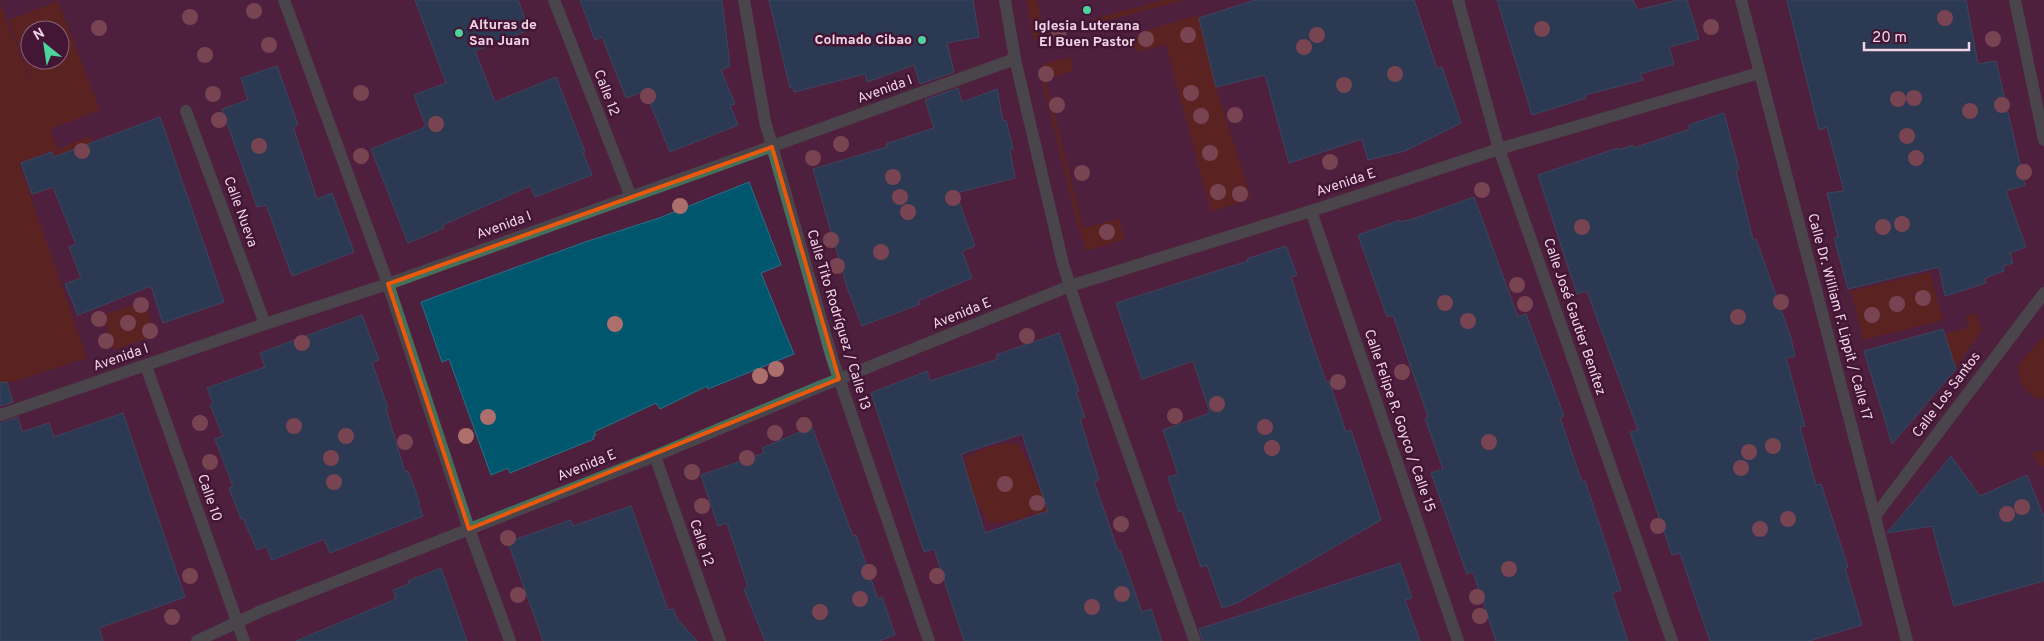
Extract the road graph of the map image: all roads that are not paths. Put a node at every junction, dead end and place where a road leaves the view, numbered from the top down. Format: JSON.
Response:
{"nodes":[{"id":1,"x":284,"y":0,"type":"edge"},
{"id":2,"x":554,"y":0,"type":"edge"},
{"id":3,"x":744,"y":0,"type":"edge"},
{"id":4,"x":1005,"y":0,"type":"edge"},
{"id":5,"x":1458,"y":0,"type":"edge"},
{"id":6,"x":1741,"y":0,"type":"edge"},
{"id":7,"x":2015,"y":0,"type":"edge"},
{"id":8,"x":1015,"y":59,"type":"junction"},
{"id":9,"x":1759,"y":73,"type":"junction"},
{"id":10,"x":186,"y":111,"type":"dead end"},
{"id":11,"x":2044,"y":140,"type":"edge"},
{"id":12,"x":772,"y":147,"type":"junction"},
{"id":13,"x":1499,"y":149,"type":"junction"},
{"id":14,"x":631,"y":197,"type":"junction"},
{"id":15,"x":1311,"y":211,"type":"junction"},
{"id":16,"x":388,"y":284,"type":"junction"},
{"id":17,"x":1070,"y":286,"type":"junction"},
{"id":18,"x":2044,"y":293,"type":"edge"},
{"id":19,"x":266,"y":324,"type":"junction"},
{"id":20,"x":146,"y":366,"type":"junction"},
{"id":21,"x":839,"y":379,"type":"junction"},
{"id":22,"x":0,"y":415,"type":"edge"},
{"id":23,"x":655,"y":456,"type":"junction"},
{"id":24,"x":1875,"y":516,"type":"junction"},
{"id":25,"x":469,"y":528,"type":"junction"},
{"id":26,"x":237,"y":621,"type":"junction"},
{"id":27,"x":197,"y":641,"type":"edge"},
{"id":28,"x":244,"y":641,"type":"edge"},
{"id":29,"x":510,"y":641,"type":"edge"},
{"id":30,"x":720,"y":641,"type":"edge"},
{"id":31,"x":929,"y":641,"type":"edge"},
{"id":32,"x":1195,"y":641,"type":"edge"},
{"id":33,"x":1458,"y":641,"type":"edge"},
{"id":34,"x":1672,"y":641,"type":"edge"},
{"id":35,"x":1907,"y":641,"type":"edge"}],
"edges":[{"from":1,"to":16,"type":"street"},
{"from":2,"to":14,"type":"street","name":"Calle 12"},
{"from":3,"to":12,"type":"street","name":"Calle Tito Rodríguez / Calle 13"},
{"from":4,"to":8,"type":"street"},
{"from":5,"to":13,"type":"street","name":"Calle José Gautier Benítez"},
{"from":6,"to":9,"type":"street","name":"Calle Dr. William F. Lippit / Calle 17"},
{"from":7,"to":11,"type":"street"},
{"from":8,"to":12,"type":"street","name":"Avenida I"},
{"from":8,"to":17,"type":"street"},
{"from":9,"to":13,"type":"street","name":"Avenida E"},
{"from":9,"to":24,"type":"street","name":"Calle Dr. William F. Lippit / Calle 17"},
{"from":10,"to":19,"type":"street","name":"Calle Nueva"},
{"from":12,"to":14,"type":"street","name":"Avenida I"},
{"from":12,"to":21,"type":"street","name":"Calle Tito Rodríguez / Calle 13"},
{"from":13,"to":15,"type":"street","name":"Avenida E"},
{"from":13,"to":34,"type":"street","name":"Calle José Gautier Benítez"},
{"from":14,"to":16,"type":"street","name":"Avenida I"},
{"from":15,"to":17,"type":"street","name":"Avenida E"},
{"from":15,"to":33,"type":"street","name":"Calle Felipe R. Goyco / Calle 15"},
{"from":16,"to":19,"type":"street","name":"Avenida I"},
{"from":16,"to":25,"type":"street"},
{"from":17,"to":21,"type":"street","name":"Avenida E"},
{"from":17,"to":32,"type":"street"},
{"from":18,"to":24,"type":"street","name":"Calle Los Santos"},
{"from":19,"to":20,"type":"street","name":"Avenida I"},
{"from":20,"to":22,"type":"street","name":"Avenida I"},
{"from":20,"to":26,"type":"street","name":"Calle 10"},
{"from":21,"to":23,"type":"street","name":"Avenida E"},
{"from":21,"to":31,"type":"street","name":"Calle Tito Rodríguez / Calle 13"},
{"from":23,"to":25,"type":"street","name":"Avenida E"},
{"from":23,"to":30,"type":"street","name":"Calle 12"},
{"from":24,"to":35,"type":"street","name":"Calle Dr. William F. Lippit / Calle 17"},
{"from":25,"to":26,"type":"street","name":"Avenida E"},
{"from":25,"to":29,"type":"street"},
{"from":26,"to":27,"type":"street","name":"Avenida E"},
{"from":26,"to":28,"type":"street","name":"Calle 10"}]}
